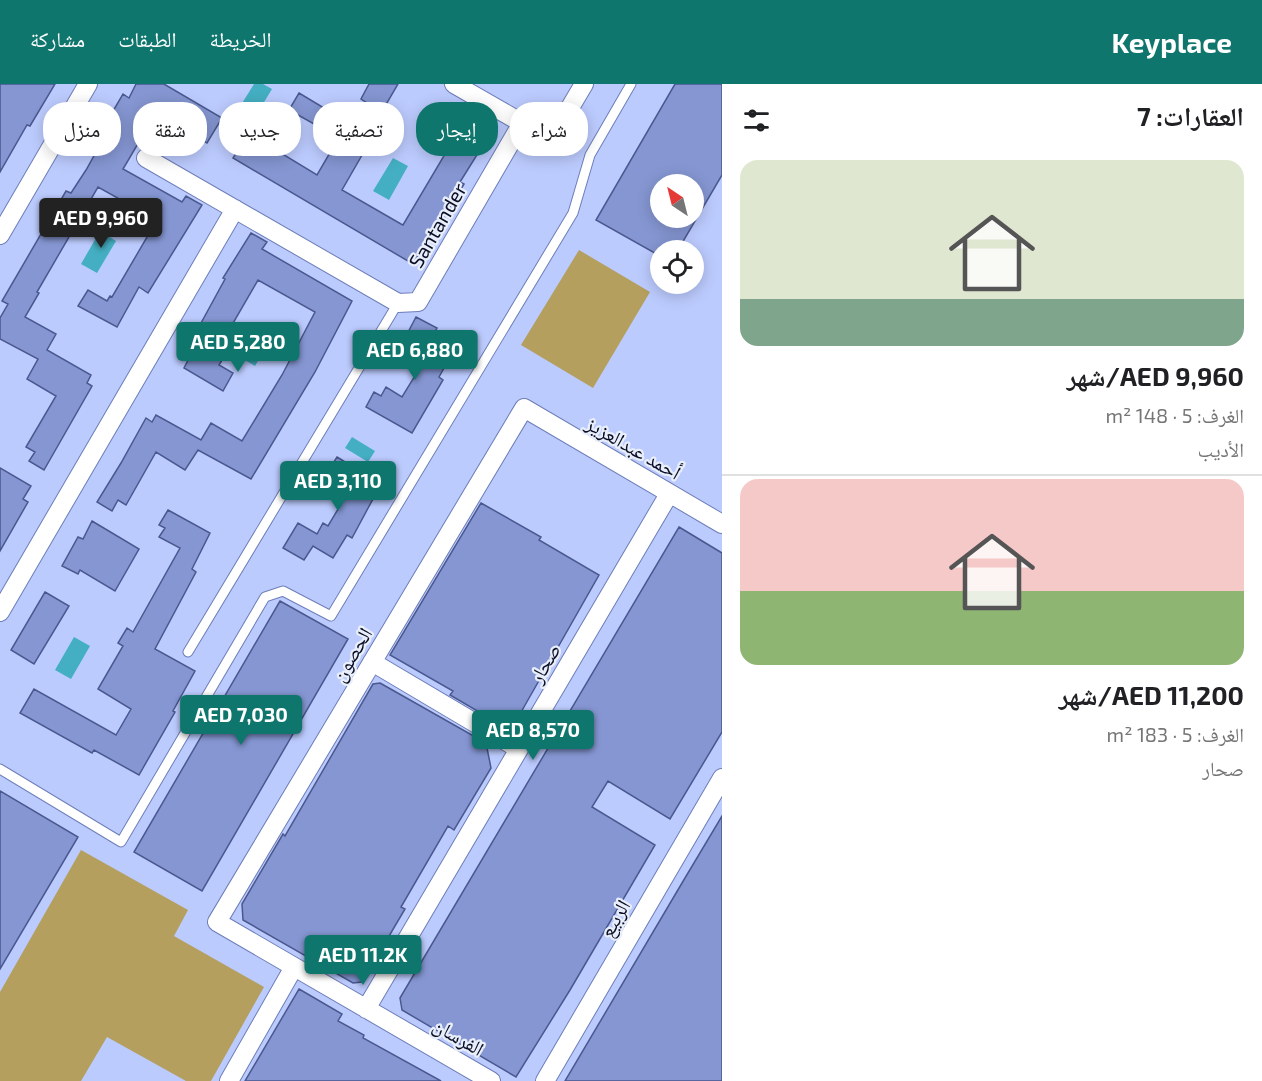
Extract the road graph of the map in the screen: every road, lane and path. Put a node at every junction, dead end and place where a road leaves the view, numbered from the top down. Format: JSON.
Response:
{"nodes":[{"id":1,"x":88,"y":84,"type":"edge"},
{"id":2,"x":454,"y":84,"type":"edge"},
{"id":3,"x":584,"y":84,"type":"edge"},
{"id":4,"x":631,"y":84,"type":"edge"},
{"id":5,"x":573,"y":102,"type":"edge"},
{"id":6,"x":510,"y":116,"type":"edge"},
{"id":7,"x":510,"y":144,"type":"edge"},
{"id":8,"x":146,"y":158,"type":"dead end"},
{"id":9,"x":235,"y":209,"type":"junction"},
{"id":10,"x":0,"y":235,"type":"edge"},
{"id":11,"x":398,"y":303,"type":"junction"},
{"id":12,"x":524,"y":408,"type":"joint"},
{"id":13,"x":669,"y":494,"type":"junction"},
{"id":14,"x":722,"y":524,"type":"edge"},
{"id":15,"x":0,"y":612,"type":"edge"},
{"id":16,"x":188,"y":652,"type":"dead end"},
{"id":17,"x":372,"y":662,"type":"junction"},
{"id":18,"x":519,"y":748,"type":"junction"},
{"id":19,"x":0,"y":769,"type":"edge"},
{"id":20,"x":722,"y":778,"type":"edge"},
{"id":21,"x":217,"y":922,"type":"joint"},
{"id":22,"x":294,"y":967,"type":"junction"},
{"id":23,"x":366,"y":1009,"type":"junction"},
{"id":24,"x":229,"y":1081,"type":"edge"},
{"id":25,"x":491,"y":1081,"type":"edge"},
{"id":26,"x":545,"y":1081,"type":"edge"}],
"edges":[{"from":1,"to":10,"type":"street"},
{"from":2,"to":6,"type":"street"},
{"from":3,"to":5,"type":"street"},
{"from":4,"to":19,"type":"lane"},
{"from":7,"to":11,"type":"street","name":"Santander"},
{"from":8,"to":9,"type":"street"},
{"from":9,"to":11,"type":"street"},
{"from":9,"to":15,"type":"street"},
{"from":11,"to":16,"type":"lane"},
{"from":12,"to":13,"type":"street","name":"أحمد عبدالعزيز"},
{"from":12,"to":17,"type":"street","name":"الحصون"},
{"from":13,"to":14,"type":"street","name":"أحمد عبدالعزيز"},
{"from":13,"to":18,"type":"street","name":"صحار"},
{"from":17,"to":18,"type":"street"},
{"from":17,"to":21,"type":"street","name":"الحصون"},
{"from":18,"to":23,"type":"street","name":"صحار"},
{"from":20,"to":26,"type":"street","name":"الربيع"},
{"from":21,"to":22,"type":"street","name":"الفرسان"},
{"from":22,"to":23,"type":"street","name":"الفرسان"},
{"from":22,"to":24,"type":"street"},
{"from":23,"to":25,"type":"street","name":"الفرسان"}]}
